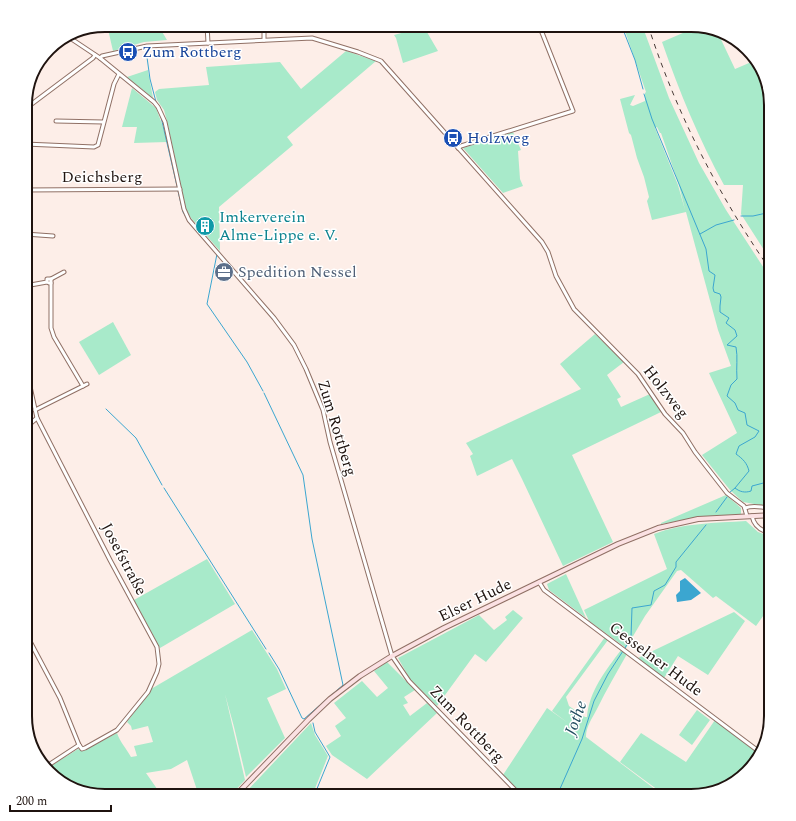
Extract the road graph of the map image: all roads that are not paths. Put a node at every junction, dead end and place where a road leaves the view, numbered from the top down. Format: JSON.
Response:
{"nodes":[{"id":1,"x":207,"y":32,"type":"edge"},
{"id":2,"x":264,"y":32,"type":"edge"},
{"id":3,"x":542,"y":32,"type":"edge"},
{"id":4,"x":73,"y":40,"type":"edge"},
{"id":5,"x":264,"y":40,"type":"junction"},
{"id":6,"x":208,"y":43,"type":"junction"},
{"id":7,"x":95,"y":55,"type":"junction"},
{"id":8,"x":100,"y":58,"type":"junction"},
{"id":9,"x":119,"y":74,"type":"junction"},
{"id":10,"x":32,"y":104,"type":"edge"},
{"id":11,"x":56,"y":121,"type":"dead end"},
{"id":12,"x":103,"y":122,"type":"junction"},
{"id":13,"x":32,"y":144,"type":"edge"},
{"id":14,"x":458,"y":148,"type":"junction"},
{"id":15,"x":180,"y":189,"type":"junction"},
{"id":16,"x":32,"y":190,"type":"edge"},
{"id":17,"x":32,"y":234,"type":"edge"},
{"id":18,"x":53,"y":236,"type":"dead end"},
{"id":19,"x":64,"y":272,"type":"dead end"},
{"id":20,"x":49,"y":281,"type":"junction"},
{"id":21,"x":32,"y":285,"type":"edge"},
{"id":22,"x":87,"y":384,"type":"dead end"},
{"id":23,"x":82,"y":386,"type":"junction"},
{"id":24,"x":32,"y":396,"type":"edge"},
{"id":25,"x":35,"y":410,"type":"junction"},
{"id":26,"x":37,"y":418,"type":"junction"},
{"id":27,"x":32,"y":422,"type":"edge"},
{"id":28,"x":745,"y":508,"type":"junction"},
{"id":29,"x":764,"y":508,"type":"edge"},
{"id":30,"x":764,"y":515,"type":"edge"},
{"id":31,"x":749,"y":516,"type":"junction"},
{"id":32,"x":764,"y":531,"type":"edge"},
{"id":33,"x":539,"y":582,"type":"junction"},
{"id":34,"x":32,"y":645,"type":"edge"},
{"id":35,"x":392,"y":656,"type":"junction"},
{"id":36,"x":79,"y":745,"type":"junction"},
{"id":37,"x":756,"y":749,"type":"edge"},
{"id":38,"x":50,"y":764,"type":"edge"},
{"id":39,"x":242,"y":789,"type":"edge"},
{"id":40,"x":514,"y":789,"type":"edge"}],
"edges":[{"from":1,"to":6,"type":"street"},
{"from":2,"to":5,"type":"street"},
{"from":3,"to":14,"type":"street"},
{"from":4,"to":7,"type":"street","name":"Zum Rottberg"},
{"from":5,"to":6,"type":"street","name":"Holzweg"},
{"from":5,"to":14,"type":"street","name":"Holzweg"},
{"from":6,"to":8,"type":"street","name":"Holzweg"},
{"from":7,"to":8,"type":"street","name":"Zum Rottberg"},
{"from":7,"to":10,"type":"street"},
{"from":8,"to":9,"type":"street","name":"Zum Rottberg"},
{"from":9,"to":12,"type":"street"},
{"from":9,"to":15,"type":"street","name":"Zum Rottberg"},
{"from":11,"to":12,"type":"street"},
{"from":12,"to":13,"type":"street"},
{"from":14,"to":28,"type":"street","name":"Holzweg"},
{"from":15,"to":16,"type":"street","name":"Deichsberg"},
{"from":15,"to":35,"type":"street","name":"Zum Rottberg"},
{"from":17,"to":18,"type":"street"},
{"from":19,"to":20,"type":"street"},
{"from":20,"to":21,"type":"street"},
{"from":20,"to":23,"type":"street"},
{"from":22,"to":23,"type":"street"},
{"from":23,"to":25,"type":"street"},
{"from":24,"to":25,"type":"street","name":"Josefstraße"},
{"from":25,"to":26,"type":"street","name":"Josefstraße"},
{"from":26,"to":27,"type":"street"},
{"from":26,"to":36,"type":"street","name":"Josefstraße"},
{"from":28,"to":29,"type":"street"},
{"from":28,"to":31,"type":"street"},
{"from":30,"to":31,"type":"street","name":"Elser Hude"},
{"from":31,"to":32,"type":"street"},
{"from":31,"to":33,"type":"street","name":"Elser Hude"},
{"from":33,"to":35,"type":"street","name":"Elser Hude"},
{"from":33,"to":37,"type":"street","name":"Gesselner Hude"},
{"from":34,"to":36,"type":"street"},
{"from":35,"to":39,"type":"street","name":"Elser Hude"},
{"from":35,"to":40,"type":"street","name":"Zum Rottberg"},
{"from":36,"to":38,"type":"street"}]}
